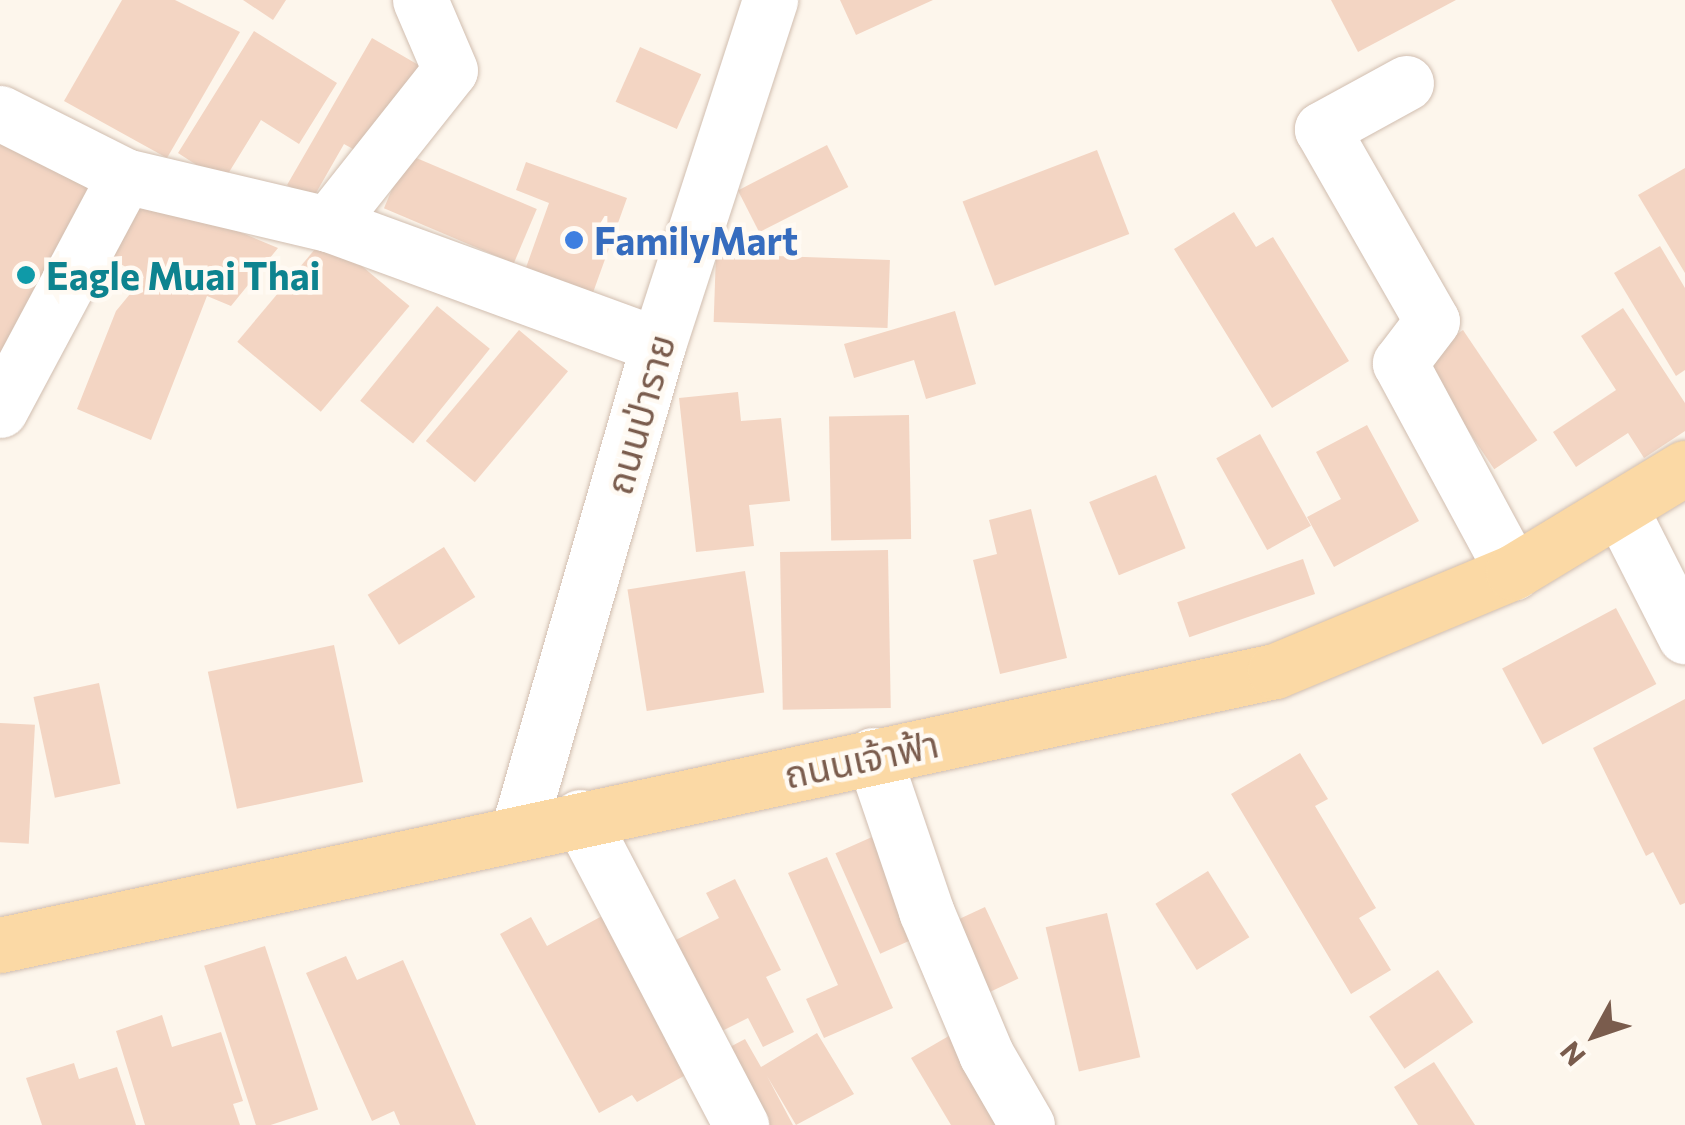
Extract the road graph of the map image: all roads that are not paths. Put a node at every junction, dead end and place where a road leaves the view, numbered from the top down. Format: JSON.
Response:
{"nodes":[{"id":1,"x":420,"y":0,"type":"edge"},
{"id":2,"x":770,"y":0,"type":"edge"},
{"id":3,"x":1406,"y":83,"type":"dead end"},
{"id":4,"x":0,"y":113,"type":"edge"},
{"id":5,"x":125,"y":176,"type":"junction"},
{"id":6,"x":328,"y":224,"type":"junction"},
{"id":7,"x":658,"y":345,"type":"junction"},
{"id":8,"x":0,"y":410,"type":"edge"},
{"id":9,"x":1685,"y":468,"type":"edge"},
{"id":10,"x":1620,"y":508,"type":"junction"},
{"id":11,"x":1513,"y":572,"type":"junction"},
{"id":12,"x":1685,"y":636,"type":"edge"},
{"id":13,"x":873,"y":755,"type":"junction"},
{"id":14,"x":580,"y":817,"type":"junction"},
{"id":15,"x":518,"y":831,"type":"junction"},
{"id":16,"x":0,"y":945,"type":"edge"},
{"id":17,"x":741,"y":1125,"type":"edge"},
{"id":18,"x":1027,"y":1125,"type":"edge"}],
"edges":[{"from":1,"to":6,"type":"street"},
{"from":2,"to":7,"type":"street","name":"ถนนป่าราย"},
{"from":3,"to":11,"type":"street"},
{"from":4,"to":5,"type":"street"},
{"from":5,"to":6,"type":"street"},
{"from":5,"to":8,"type":"street"},
{"from":6,"to":7,"type":"street"},
{"from":7,"to":15,"type":"street","name":"ถนนป่าราย"},
{"from":9,"to":10,"type":"main road","name":"ถนนเจ้าฟ้า"},
{"from":10,"to":11,"type":"main road","name":"ถนนเจ้าฟ้า"},
{"from":10,"to":12,"type":"street"},
{"from":11,"to":13,"type":"main road","name":"ถนนเจ้าฟ้า"},
{"from":13,"to":14,"type":"main road","name":"ถนนเจ้าฟ้า"},
{"from":13,"to":18,"type":"street"},
{"from":14,"to":15,"type":"main road","name":"ถนนเจ้าฟ้า"},
{"from":14,"to":17,"type":"street"},
{"from":15,"to":16,"type":"main road","name":"ถนนเจ้าฟ้า"}]}
